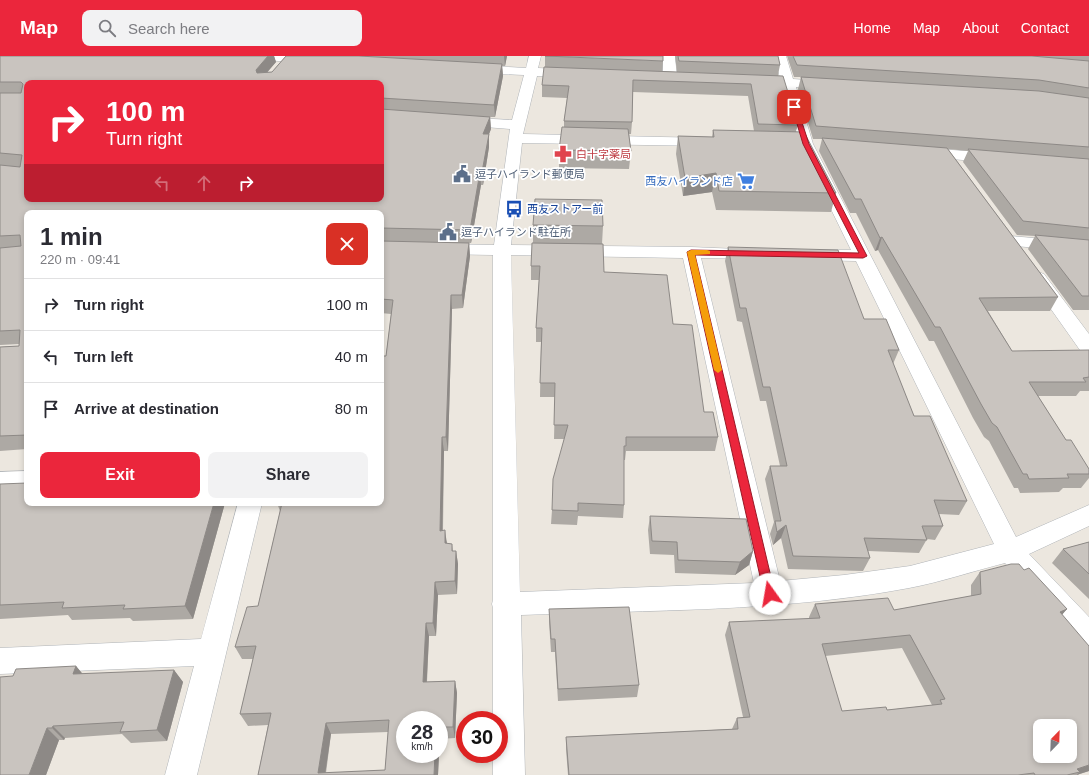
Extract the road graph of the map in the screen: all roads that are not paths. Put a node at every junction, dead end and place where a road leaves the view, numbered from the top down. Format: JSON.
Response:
{"nodes":[{"id":1,"x":260,"y":56,"type":"edge"},
{"id":2,"x":669,"y":56,"type":"edge"},
{"id":3,"x":780,"y":56,"type":"edge"},
{"id":4,"x":288,"y":58,"type":"junction"},
{"id":5,"x":325,"y":60,"type":"edge"},
{"id":6,"x":533,"y":64,"type":"edge"},
{"id":7,"x":280,"y":68,"type":"edge"},
{"id":8,"x":461,"y":68,"type":"edge"},
{"id":9,"x":587,"y":75,"type":"edge"},
{"id":10,"x":654,"y":77,"type":"edge"},
{"id":11,"x":670,"y":78,"type":"junction"},
{"id":12,"x":685,"y":78,"type":"edge"},
{"id":13,"x":740,"y":80,"type":"edge"},
{"id":14,"x":787,"y":82,"type":"junction"},
{"id":15,"x":845,"y":86,"type":"edge"},
{"id":16,"x":450,"y":120,"type":"edge"},
{"id":17,"x":516,"y":131,"type":"junction"},
{"id":18,"x":719,"y":142,"type":"edge"},
{"id":19,"x":908,"y":152,"type":"edge"},
{"id":20,"x":947,"y":154,"type":"junction"},
{"id":21,"x":1011,"y":159,"type":"edge"},
{"id":22,"x":961,"y":173,"type":"edge"},
{"id":23,"x":384,"y":248,"type":"edge"},
{"id":24,"x":1089,"y":248,"type":"edge"},
{"id":25,"x":502,"y":249,"type":"junction"},
{"id":26,"x":691,"y":252,"type":"junction"},
{"id":27,"x":769,"y":254,"type":"edge"},
{"id":28,"x":793,"y":254,"type":"edge"},
{"id":29,"x":863,"y":256,"type":"junction"},
{"id":30,"x":1089,"y":348,"type":"edge"},
{"id":31,"x":24,"y":480,"type":"edge"},
{"id":32,"x":0,"y":481,"type":"edge"},
{"id":33,"x":249,"y":506,"type":"edge"},
{"id":34,"x":1089,"y":515,"type":"edge"},
{"id":35,"x":1010,"y":551,"type":"junction"},
{"id":36,"x":770,"y":594,"type":"junction"},
{"id":37,"x":506,"y":604,"type":"junction"},
{"id":38,"x":1089,"y":636,"type":"edge"},
{"id":39,"x":211,"y":652,"type":"junction"},
{"id":40,"x":0,"y":661,"type":"edge"},
{"id":41,"x":181,"y":775,"type":"edge"},
{"id":42,"x":509,"y":775,"type":"edge"}],
"edges":[{"from":1,"to":4,"type":"street"},
{"from":2,"to":11,"type":"street"},
{"from":3,"to":14,"type":"street"},
{"from":4,"to":5,"type":"street"},
{"from":4,"to":7,"type":"street"},
{"from":6,"to":8,"type":"street"},
{"from":6,"to":9,"type":"street"},
{"from":6,"to":17,"type":"street"},
{"from":10,"to":11,"type":"street"},
{"from":11,"to":12,"type":"street"},
{"from":13,"to":14,"type":"street"},
{"from":14,"to":15,"type":"street"},
{"from":14,"to":29,"type":"street"},
{"from":16,"to":17,"type":"street"},
{"from":17,"to":18,"type":"street"},
{"from":17,"to":25,"type":"street"},
{"from":19,"to":20,"type":"street"},
{"from":20,"to":21,"type":"street"},
{"from":20,"to":22,"type":"street"},
{"from":23,"to":25,"type":"street"},
{"from":24,"to":30,"type":"street"},
{"from":25,"to":26,"type":"street"},
{"from":25,"to":37,"type":"street"},
{"from":26,"to":27,"type":"street"},
{"from":26,"to":36,"type":"street"},
{"from":28,"to":29,"type":"street"},
{"from":29,"to":35,"type":"street"},
{"from":31,"to":32,"type":"street"},
{"from":33,"to":39,"type":"street"},
{"from":34,"to":35,"type":"street"},
{"from":35,"to":36,"type":"street"},
{"from":35,"to":38,"type":"street"},
{"from":36,"to":37,"type":"street"},
{"from":37,"to":42,"type":"street"},
{"from":39,"to":40,"type":"street"},
{"from":39,"to":41,"type":"street"}]}
